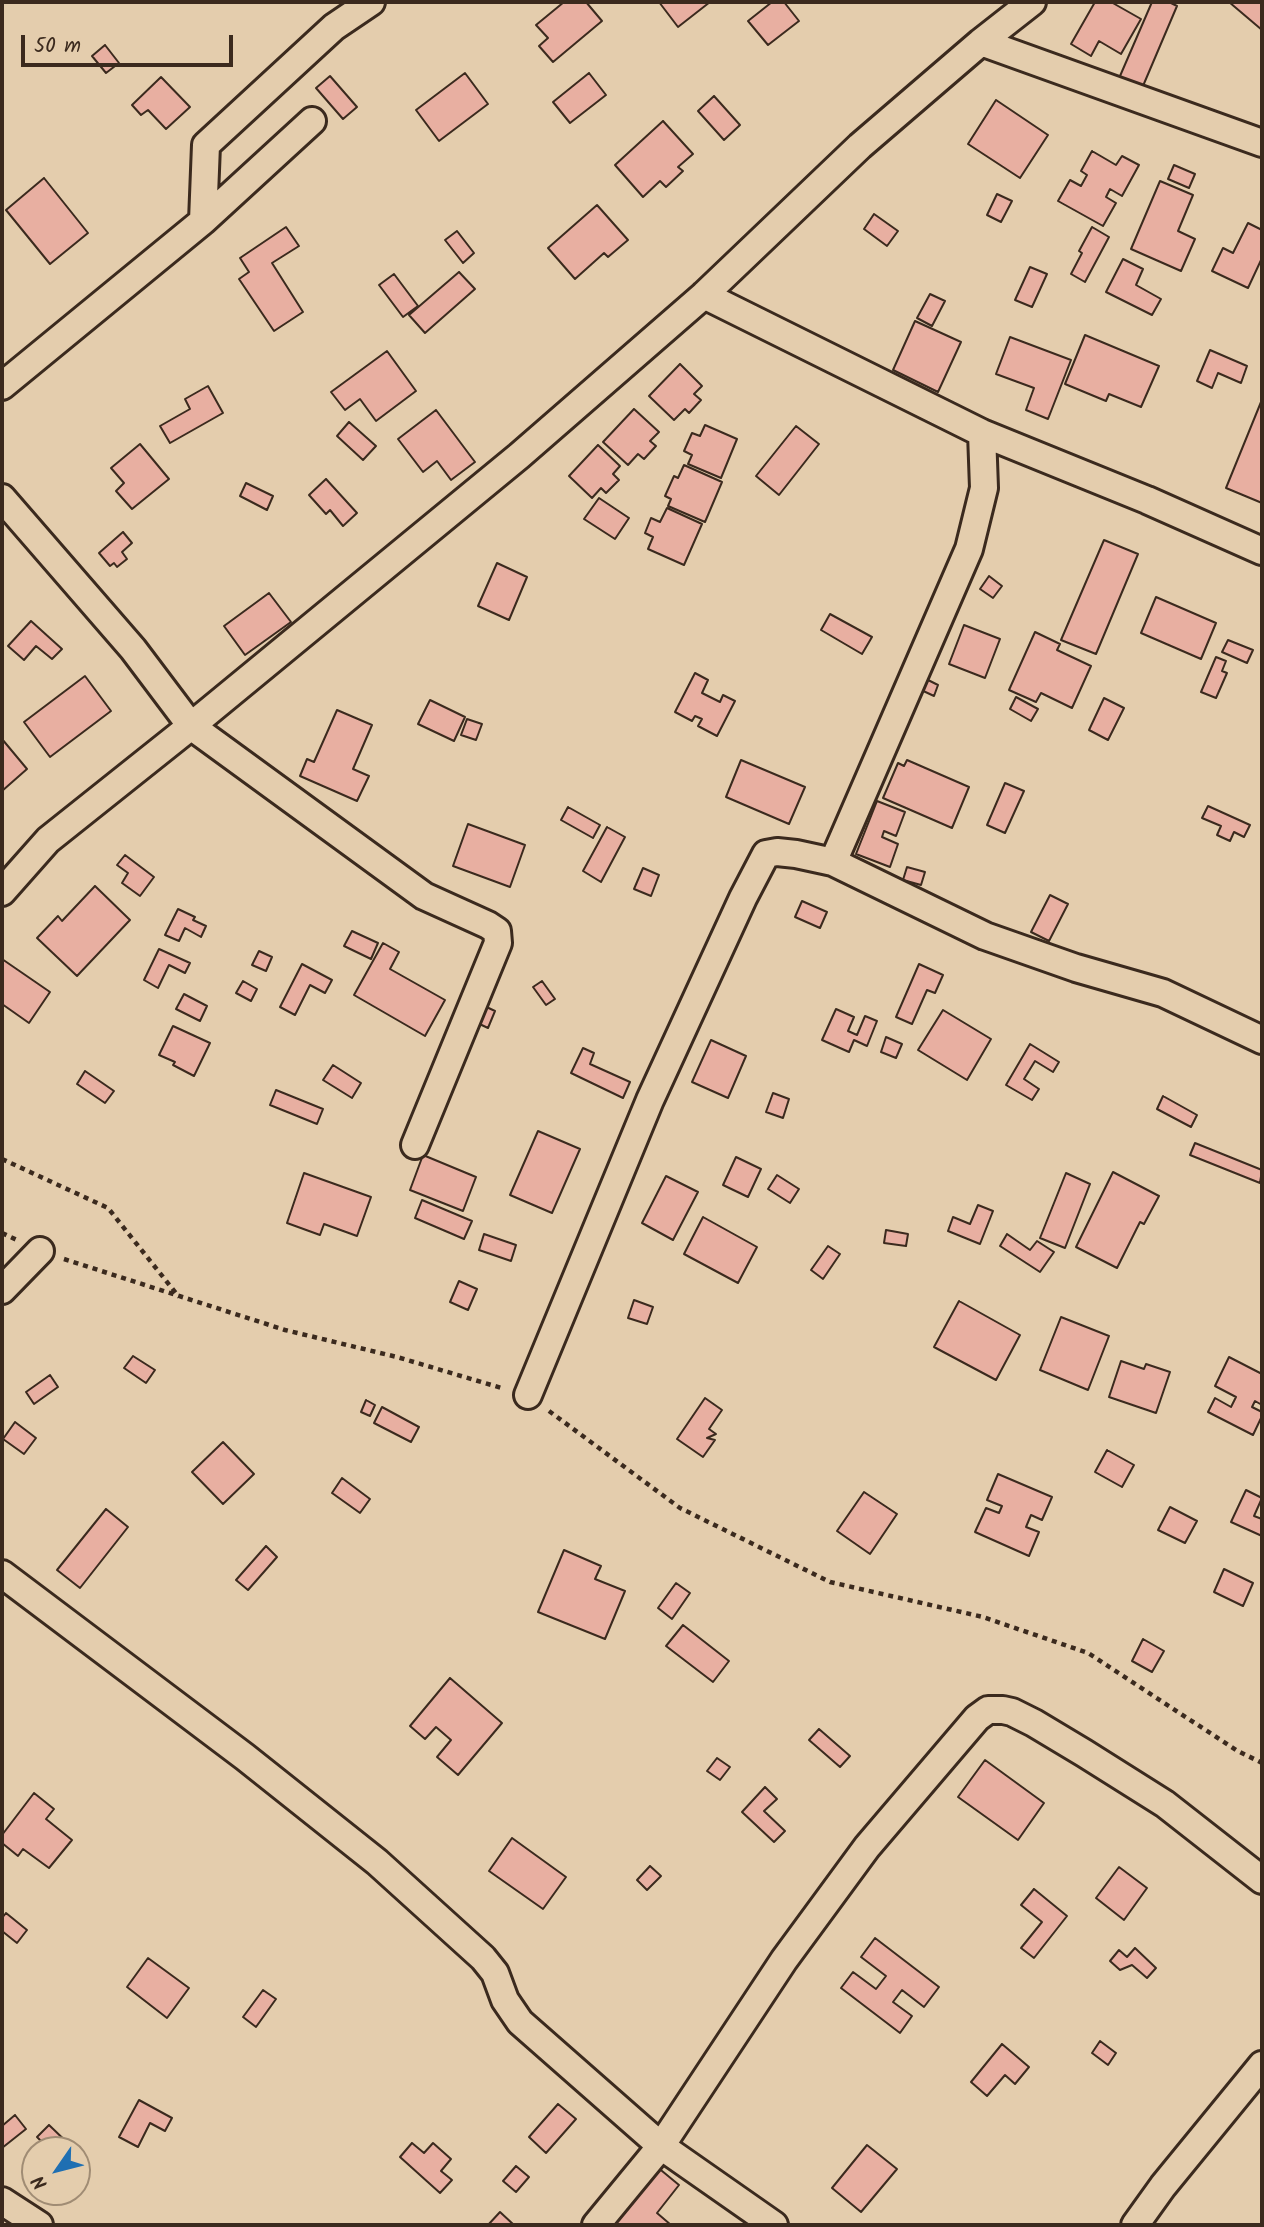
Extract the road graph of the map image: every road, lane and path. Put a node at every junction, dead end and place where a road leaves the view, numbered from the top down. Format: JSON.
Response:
{"nodes":[{"id":1,"x":371,"y":2,"type":"edge"},
{"id":2,"x":1032,"y":2,"type":"edge"},
{"id":3,"x":981,"y":42,"type":"junction"},
{"id":4,"x":312,"y":121,"type":"dead end"},
{"id":5,"x":1262,"y":143,"type":"edge"},
{"id":6,"x":203,"y":221,"type":"junction"},
{"id":7,"x":704,"y":295,"type":"junction"},
{"id":8,"x":2,"y":386,"type":"edge"},
{"id":9,"x":982,"y":433,"type":"junction"},
{"id":10,"x":2,"y":498,"type":"edge"},
{"id":11,"x":1262,"y":551,"type":"edge"},
{"id":12,"x":191,"y":726,"type":"junction"},
{"id":13,"x":833,"y":862,"type":"junction"},
{"id":14,"x":2,"y":892,"type":"edge"},
{"id":15,"x":1262,"y":1040,"type":"edge"},
{"id":16,"x":415,"y":1145,"type":"dead end"},
{"id":17,"x":2,"y":1159,"type":"edge"},
{"id":18,"x":2,"y":1233,"type":"edge"},
{"id":19,"x":40,"y":1251,"type":"junction"},
{"id":20,"x":2,"y":1290,"type":"edge"},
{"id":21,"x":180,"y":1297,"type":"junction"},
{"id":22,"x":528,"y":1395,"type":"junction"},
{"id":23,"x":2,"y":1574,"type":"edge"},
{"id":24,"x":1262,"y":1763,"type":"edge"},
{"id":25,"x":1262,"y":1880,"type":"edge"},
{"id":26,"x":1262,"y":2065,"type":"edge"},
{"id":27,"x":661,"y":2146,"type":"junction"},
{"id":28,"x":2,"y":2201,"type":"edge"},
{"id":29,"x":39,"y":2225,"type":"edge"},
{"id":30,"x":596,"y":2225,"type":"edge"},
{"id":31,"x":774,"y":2225,"type":"edge"},
{"id":32,"x":1135,"y":2225,"type":"edge"}],
"edges":[{"from":1,"to":6,"type":"street"},
{"from":2,"to":3,"type":"street"},
{"from":3,"to":5,"type":"street"},
{"from":3,"to":7,"type":"street"},
{"from":4,"to":6,"type":"street"},
{"from":6,"to":8,"type":"street"},
{"from":7,"to":9,"type":"street"},
{"from":7,"to":12,"type":"street"},
{"from":9,"to":11,"type":"street"},
{"from":9,"to":13,"type":"street"},
{"from":10,"to":12,"type":"street"},
{"from":12,"to":14,"type":"street"},
{"from":12,"to":16,"type":"street"},
{"from":13,"to":15,"type":"street"},
{"from":13,"to":22,"type":"street"},
{"from":17,"to":21,"type":"path"},
{"from":18,"to":19,"type":"path"},
{"from":19,"to":20,"type":"street"},
{"from":19,"to":21,"type":"path"},
{"from":21,"to":22,"type":"path"},
{"from":22,"to":24,"type":"path"},
{"from":23,"to":27,"type":"street"},
{"from":25,"to":27,"type":"street"},
{"from":26,"to":32,"type":"street"},
{"from":27,"to":30,"type":"street"},
{"from":27,"to":31,"type":"street"},
{"from":28,"to":29,"type":"street"}]}
